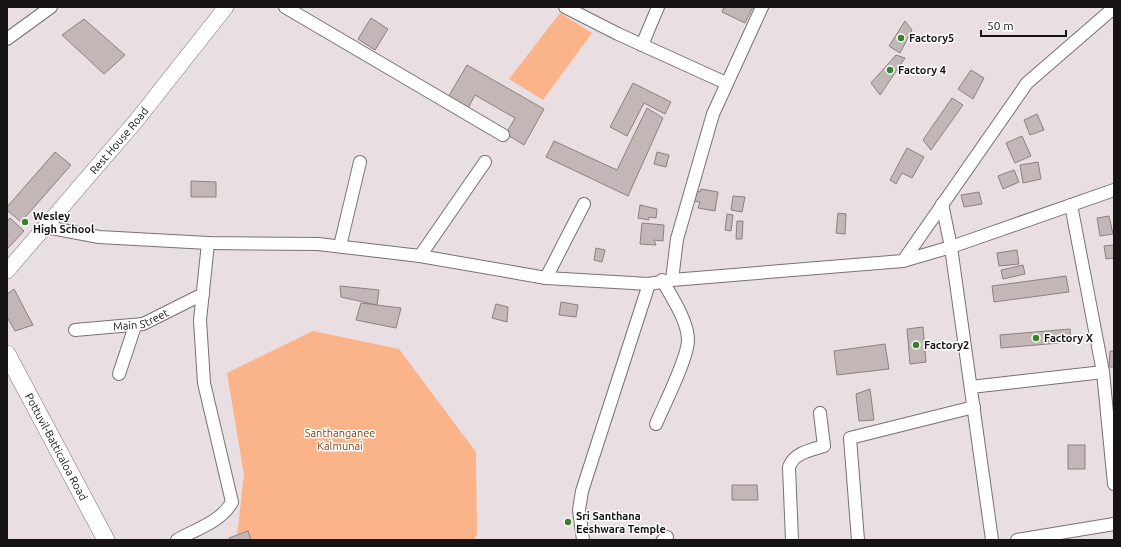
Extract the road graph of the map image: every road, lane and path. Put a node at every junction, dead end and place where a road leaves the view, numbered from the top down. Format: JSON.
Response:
{"nodes":[{"id":1,"x":51,"y":7,"type":"edge"},
{"id":2,"x":226,"y":7,"type":"edge"},
{"id":3,"x":285,"y":7,"type":"edge"},
{"id":4,"x":565,"y":7,"type":"edge"},
{"id":5,"x":658,"y":7,"type":"edge"},
{"id":6,"x":762,"y":7,"type":"edge"},
{"id":7,"x":1114,"y":10,"type":"edge"},
{"id":8,"x":7,"y":39,"type":"edge"},
{"id":9,"x":642,"y":45,"type":"junction"},
{"id":10,"x":726,"y":83,"type":"junction"},
{"id":11,"x":503,"y":134,"type":"dead end"},
{"id":12,"x":360,"y":162,"type":"dead end"},
{"id":13,"x":486,"y":162,"type":"dead end"},
{"id":14,"x":1114,"y":190,"type":"edge"},
{"id":15,"x":584,"y":204,"type":"dead end"},
{"id":16,"x":942,"y":204,"type":"junction"},
{"id":17,"x":1071,"y":205,"type":"junction"},
{"id":18,"x":46,"y":227,"type":"junction"},
{"id":19,"x":208,"y":243,"type":"junction"},
{"id":20,"x":340,"y":246,"type":"junction"},
{"id":21,"x":951,"y":247,"type":"junction"},
{"id":22,"x":420,"y":256,"type":"junction"},
{"id":23,"x":904,"y":261,"type":"junction"},
{"id":24,"x":7,"y":271,"type":"edge"},
{"id":25,"x":546,"y":278,"type":"junction"},
{"id":26,"x":667,"y":280,"type":"junction"},
{"id":27,"x":649,"y":284,"type":"junction"},
{"id":28,"x":203,"y":294,"type":"junction"},
{"id":29,"x":135,"y":326,"type":"junction"},
{"id":30,"x":75,"y":330,"type":"dead end"},
{"id":31,"x":7,"y":354,"type":"edge"},
{"id":32,"x":1102,"y":372,"type":"junction"},
{"id":33,"x":119,"y":374,"type":"dead end"},
{"id":34,"x":971,"y":387,"type":"junction"},
{"id":35,"x":974,"y":407,"type":"junction"},
{"id":36,"x":820,"y":413,"type":"dead end"},
{"id":37,"x":656,"y":424,"type":"dead end"},
{"id":38,"x":1114,"y":484,"type":"edge"},
{"id":39,"x":1114,"y":524,"type":"edge"},
{"id":40,"x":106,"y":540,"type":"edge"},
{"id":41,"x":177,"y":540,"type":"edge"},
{"id":42,"x":584,"y":540,"type":"edge"},
{"id":43,"x":792,"y":540,"type":"edge"},
{"id":44,"x":858,"y":540,"type":"edge"},
{"id":45,"x":992,"y":540,"type":"edge"},
{"id":46,"x":1017,"y":540,"type":"edge"}],
"edges":[{"from":1,"to":8,"type":"street"},
{"from":2,"to":18,"type":"main road","name":"Rest House Road"},
{"from":3,"to":11,"type":"street"},
{"from":4,"to":9,"type":"street"},
{"from":5,"to":9,"type":"street"},
{"from":6,"to":10,"type":"street"},
{"from":7,"to":16,"type":"street"},
{"from":9,"to":10,"type":"street"},
{"from":10,"to":26,"type":"street"},
{"from":12,"to":20,"type":"street"},
{"from":13,"to":22,"type":"street"},
{"from":14,"to":17,"type":"street"},
{"from":15,"to":25,"type":"street"},
{"from":16,"to":21,"type":"street"},
{"from":16,"to":23,"type":"street"},
{"from":17,"to":21,"type":"street"},
{"from":17,"to":32,"type":"street"},
{"from":18,"to":19,"type":"street"},
{"from":18,"to":24,"type":"main road","name":"Rest House Road"},
{"from":19,"to":20,"type":"street"},
{"from":19,"to":28,"type":"street"},
{"from":20,"to":22,"type":"street"},
{"from":21,"to":23,"type":"street"},
{"from":21,"to":34,"type":"street"},
{"from":22,"to":25,"type":"street"},
{"from":23,"to":26,"type":"street"},
{"from":25,"to":27,"type":"street"},
{"from":26,"to":27,"type":"street"},
{"from":26,"to":37,"type":"street"},
{"from":27,"to":42,"type":"street"},
{"from":28,"to":29,"type":"street","name":"Main Street"},
{"from":28,"to":41,"type":"street"},
{"from":29,"to":30,"type":"street","name":"Main Street"},
{"from":29,"to":33,"type":"street"},
{"from":31,"to":40,"type":"highway","name":"Pottuvil-Batticaloa Road"},
{"from":32,"to":34,"type":"street"},
{"from":32,"to":38,"type":"street"},
{"from":34,"to":35,"type":"street"},
{"from":35,"to":44,"type":"street"},
{"from":35,"to":45,"type":"street"},
{"from":36,"to":43,"type":"street"},
{"from":39,"to":46,"type":"street"}]}
